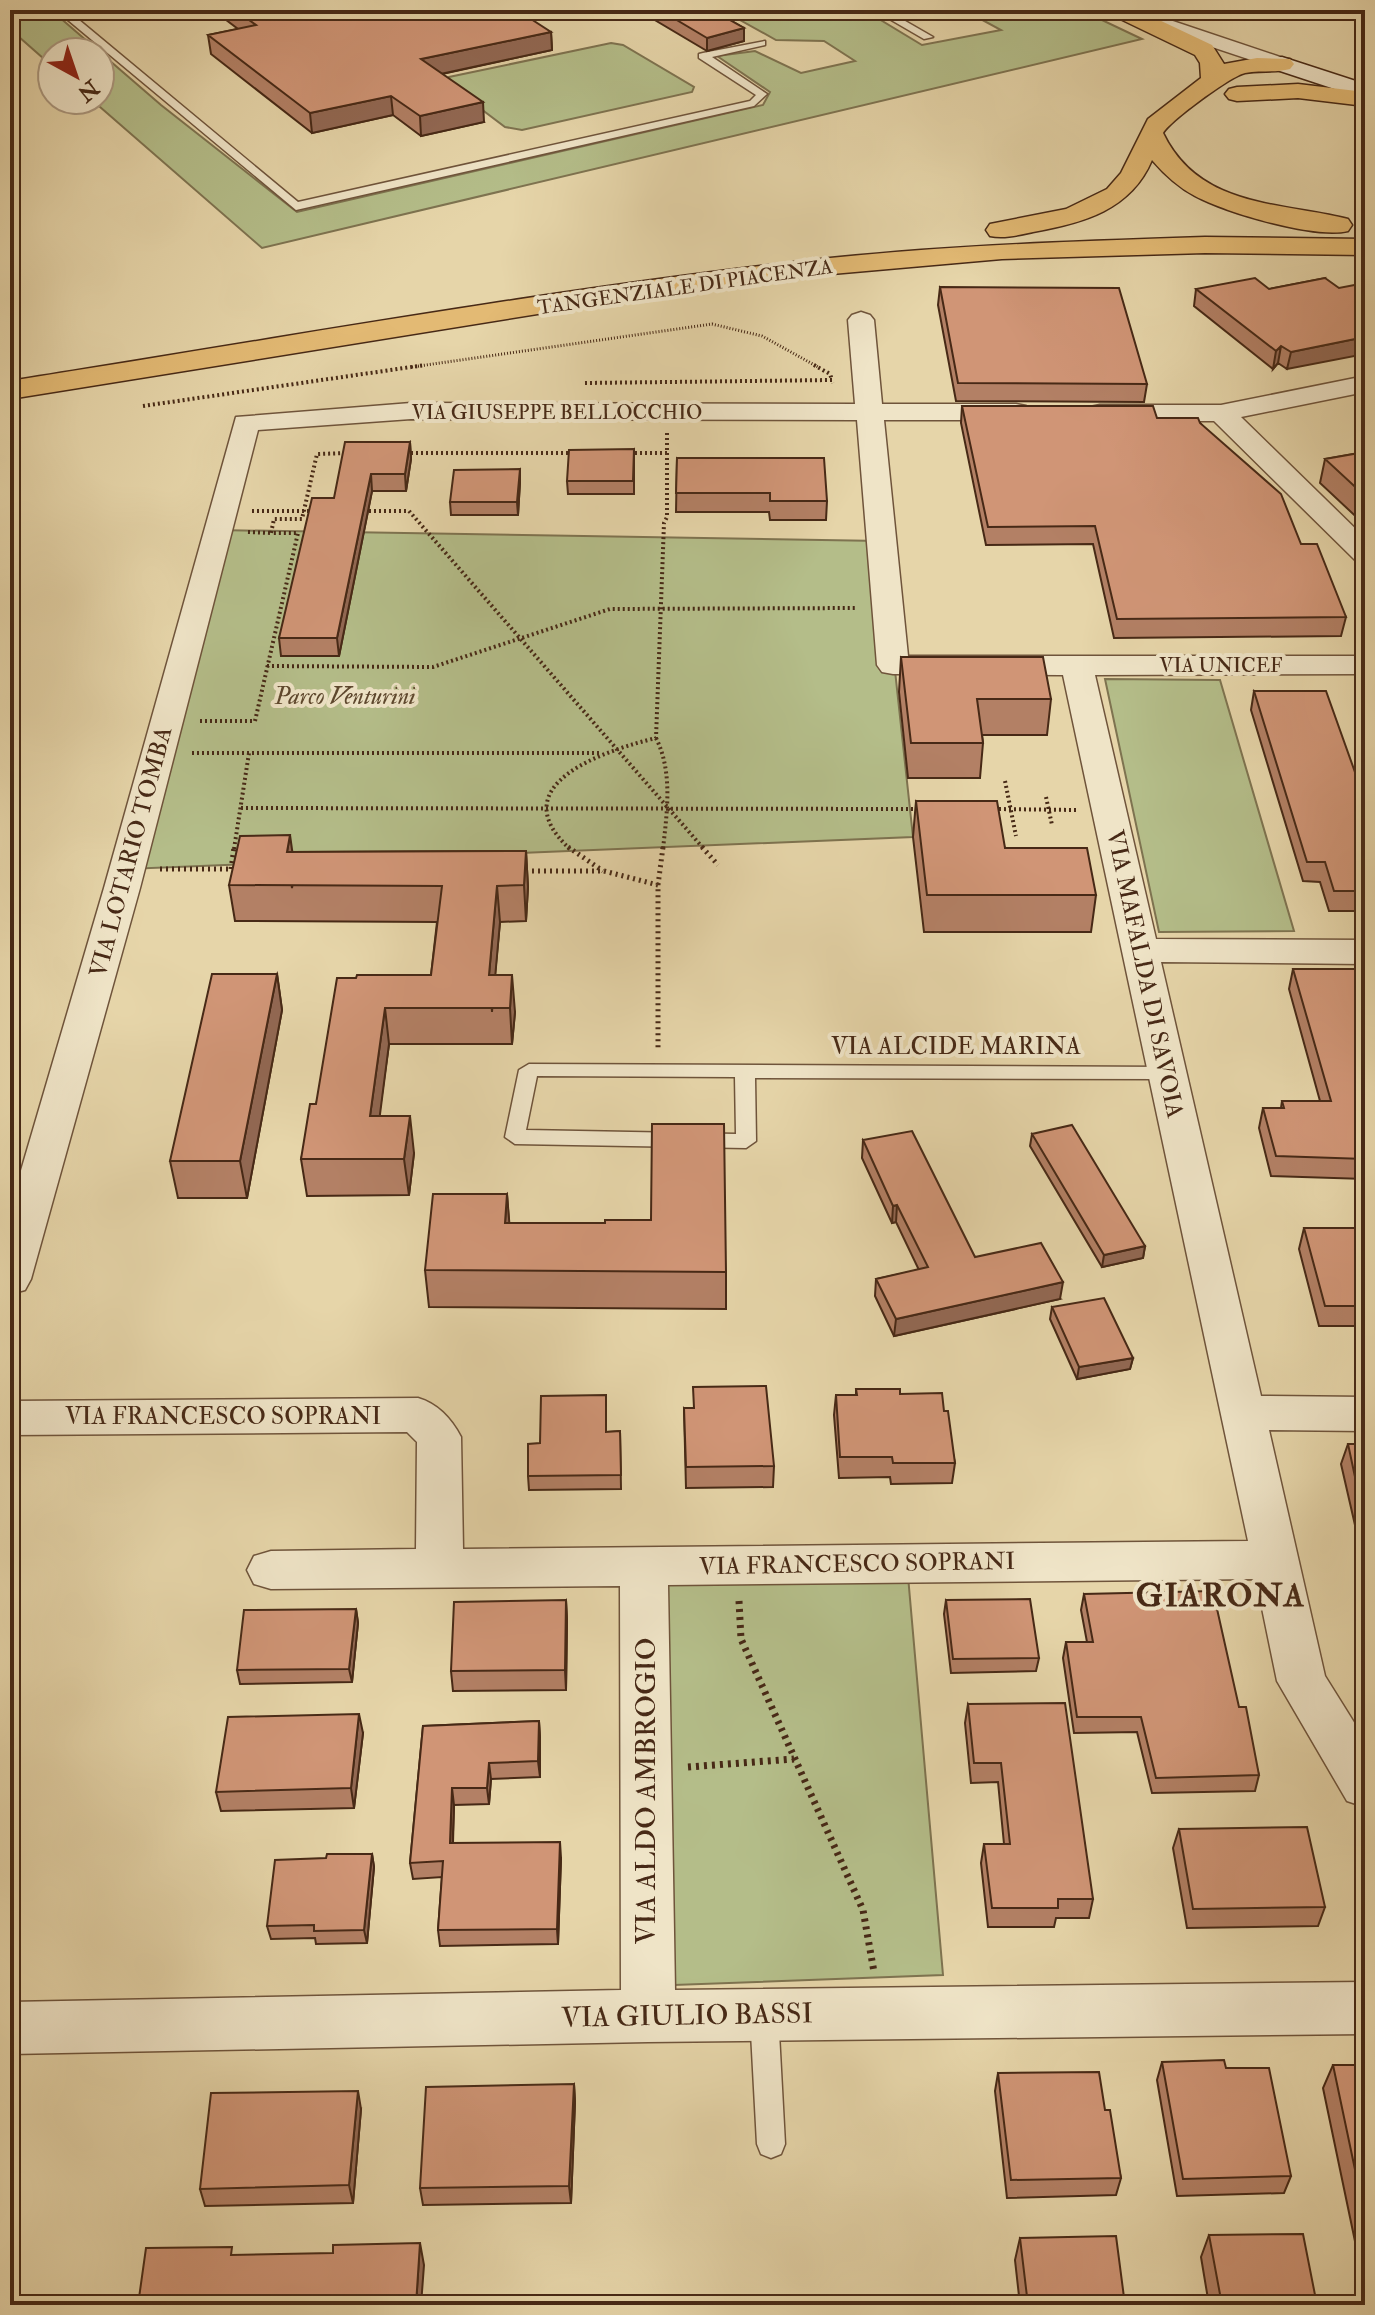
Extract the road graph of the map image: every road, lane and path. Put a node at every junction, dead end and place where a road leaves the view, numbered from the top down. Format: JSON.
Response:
{"nodes":[{"id":1,"x":61,"y":10,"type":"edge"},
{"id":2,"x":879,"y":10,"type":"edge"},
{"id":3,"x":1121,"y":10,"type":"edge"},
{"id":4,"x":750,"y":37,"type":"dead end"},
{"id":5,"x":928,"y":37,"type":"dead end"},
{"id":6,"x":1282,"y":64,"type":"junction"},
{"id":7,"x":1216,"y":87,"type":"junction"},
{"id":8,"x":1365,"y":92,"type":"edge"},
{"id":9,"x":1365,"y":99,"type":"edge"},
{"id":10,"x":1158,"y":124,"type":"junction"},
{"id":11,"x":1365,"y":228,"type":"edge"},
{"id":12,"x":1365,"y":236,"type":"edge"},
{"id":13,"x":1365,"y":247,"type":"edge"},
{"id":14,"x":795,"y":258,"type":"junction"},
{"id":15,"x":861,"y":320,"type":"dead end"},
{"id":16,"x":10,"y":375,"type":"edge"},
{"id":17,"x":832,"y":380,"type":"dead end"},
{"id":18,"x":1365,"y":384,"type":"edge"},
{"id":19,"x":10,"y":393,"type":"edge"},
{"id":20,"x":143,"y":406,"type":"dead end"},
{"id":21,"x":667,"y":412,"type":"junction"},
{"id":22,"x":868,"y":412,"type":"junction"},
{"id":23,"x":1037,"y":412,"type":"edge"},
{"id":24,"x":1068,"y":413,"type":"edge"},
{"id":25,"x":1221,"y":413,"type":"junction"},
{"id":26,"x":246,"y":423,"type":"joint"},
{"id":27,"x":349,"y":453,"type":"edge"},
{"id":28,"x":396,"y":453,"type":"edge"},
{"id":29,"x":572,"y":453,"type":"edge"},
{"id":30,"x":620,"y":453,"type":"edge"},
{"id":31,"x":667,"y":453,"type":"junction"},
{"id":32,"x":223,"y":511,"type":"junction"},
{"id":33,"x":303,"y":511,"type":"junction"},
{"id":34,"x":318,"y":511,"type":"edge"},
{"id":35,"x":363,"y":511,"type":"edge"},
{"id":36,"x":1365,"y":554,"type":"edge"},
{"id":37,"x":887,"y":607,"type":"junction"},
{"id":38,"x":661,"y":609,"type":"junction"},
{"id":39,"x":520,"y":639,"type":"junction"},
{"id":40,"x":1365,"y":665,"type":"edge"},
{"id":41,"x":267,"y":666,"type":"junction"},
{"id":42,"x":1077,"y":666,"type":"junction"},
{"id":43,"x":162,"y":737,"type":"junction"},
{"id":44,"x":656,"y":738,"type":"junction"},
{"id":45,"x":617,"y":748,"type":"junction"},
{"id":46,"x":249,"y":753,"type":"junction"},
{"id":47,"x":602,"y":754,"type":"junction"},
{"id":48,"x":1005,"y":781,"type":"dead end"},
{"id":49,"x":1046,"y":797,"type":"dead end"},
{"id":50,"x":241,"y":808,"type":"junction"},
{"id":51,"x":548,"y":808,"type":"junction"},
{"id":52,"x":667,"y":808,"type":"junction"},
{"id":53,"x":933,"y":809,"type":"edge"},
{"id":54,"x":979,"y":809,"type":"edge"},
{"id":55,"x":1011,"y":809,"type":"junction"},
{"id":56,"x":1049,"y":809,"type":"junction"},
{"id":57,"x":1109,"y":810,"type":"junction"},
{"id":58,"x":1052,"y":825,"type":"dead end"},
{"id":59,"x":1016,"y":836,"type":"dead end"},
{"id":60,"x":718,"y":865,"type":"dead end"},
{"id":61,"x":127,"y":869,"type":"junction"},
{"id":62,"x":231,"y":869,"type":"junction"},
{"id":63,"x":247,"y":869,"type":"edge"},
{"id":64,"x":511,"y":871,"type":"edge"},
{"id":65,"x":604,"y":871,"type":"junction"},
{"id":66,"x":658,"y":885,"type":"junction"},
{"id":67,"x":1140,"y":950,"type":"junction"},
{"id":68,"x":1365,"y":952,"type":"edge"},
{"id":69,"x":659,"y":1071,"type":"junction"},
{"id":70,"x":745,"y":1071,"type":"junction"},
{"id":71,"x":1167,"y":1073,"type":"junction"},
{"id":72,"x":10,"y":1279,"type":"edge"},
{"id":73,"x":1243,"y":1413,"type":"junction"},
{"id":74,"x":1365,"y":1414,"type":"edge"},
{"id":75,"x":10,"y":1418,"type":"edge"},
{"id":76,"x":1275,"y":1560,"type":"junction"},
{"id":77,"x":644,"y":1566,"type":"junction"},
{"id":78,"x":440,"y":1568,"type":"junction"},
{"id":79,"x":271,"y":1570,"type":"dead end"},
{"id":80,"x":739,"y":1597,"type":"dead end"},
{"id":81,"x":1357,"y":1758,"type":"edge"},
{"id":82,"x":794,"y":1759,"type":"junction"},
{"id":83,"x":679,"y":1768,"type":"dead end"},
{"id":84,"x":875,"y":1977,"type":"dead end"},
{"id":85,"x":1365,"y":2008,"type":"edge"},
{"id":86,"x":764,"y":2014,"type":"junction"},
{"id":87,"x":648,"y":2016,"type":"junction"},
{"id":88,"x":10,"y":2028,"type":"edge"},
{"id":89,"x":771,"y":2144,"type":"dead end"}],
"edges":[{"from":1,"to":4,"type":"lane"},
{"from":2,"to":5,"type":"lane"},
{"from":3,"to":6,"type":"street"},
{"from":3,"to":7,"type":"highway"},
{"from":6,"to":7,"type":"highway"},
{"from":6,"to":8,"type":"street"},
{"from":7,"to":9,"type":"highway"},
{"from":7,"to":10,"type":"highway"},
{"from":10,"to":11,"type":"highway"},
{"from":10,"to":14,"type":"highway"},
{"from":12,"to":14,"type":"highway","name":"TANGENZIALE DI PIACENZA"},
{"from":13,"to":19,"type":"highway","name":"TANGENZIALE DI PIACENZA"},
{"from":14,"to":16,"type":"highway","name":"TANGENZIALE DI PIACENZA"},
{"from":15,"to":22,"type":"street"},
{"from":17,"to":20,"type":"path"},
{"from":18,"to":25,"type":"street"},
{"from":21,"to":22,"type":"street","name":"VIA GIUSEPPE BELLOCCHIO"},
{"from":21,"to":26,"type":"street","name":"VIA GIUSEPPE BELLOCCHIO"},
{"from":21,"to":31,"type":"path"},
{"from":22,"to":23,"type":"street","name":"VIA GIUSEPPE BELLOCCHIO"},
{"from":22,"to":37,"type":"street"},
{"from":24,"to":25,"type":"street"},
{"from":25,"to":36,"type":"street"},
{"from":26,"to":32,"type":"street","name":"VIA LOTARIO TOMBA"},
{"from":27,"to":33,"type":"path"},
{"from":28,"to":29,"type":"path"},
{"from":30,"to":31,"type":"path"},
{"from":31,"to":38,"type":"path"},
{"from":32,"to":33,"type":"path"},
{"from":32,"to":43,"type":"street","name":"VIA LOTARIO TOMBA"},
{"from":33,"to":34,"type":"path"},
{"from":33,"to":41,"type":"path"},
{"from":35,"to":39,"type":"path"},
{"from":37,"to":38,"type":"path"},
{"from":37,"to":42,"type":"street"},
{"from":38,"to":39,"type":"path"},
{"from":38,"to":44,"type":"path"},
{"from":39,"to":41,"type":"path"},
{"from":39,"to":45,"type":"path"},
{"from":40,"to":42,"type":"street","name":"VIA UNICEF"},
{"from":41,"to":43,"type":"path"},
{"from":42,"to":57,"type":"street","name":"VIA MAFALDA DI SAVOIA"},
{"from":43,"to":46,"type":"path"},
{"from":43,"to":61,"type":"street","name":"VIA LOTARIO TOMBA"},
{"from":44,"to":45,"type":"path"},
{"from":44,"to":52,"type":"path"},
{"from":45,"to":47,"type":"path"},
{"from":45,"to":52,"type":"path"},
{"from":46,"to":47,"type":"path"},
{"from":46,"to":50,"type":"path"},
{"from":47,"to":51,"type":"path"},
{"from":48,"to":55,"type":"path"},
{"from":49,"to":56,"type":"path"},
{"from":50,"to":51,"type":"path"},
{"from":50,"to":62,"type":"path"},
{"from":51,"to":52,"type":"path"},
{"from":51,"to":65,"type":"path"},
{"from":52,"to":53,"type":"path"},
{"from":52,"to":60,"type":"path"},
{"from":52,"to":66,"type":"path"},
{"from":54,"to":55,"type":"path"},
{"from":55,"to":56,"type":"path"},
{"from":55,"to":59,"type":"path"},
{"from":56,"to":57,"type":"path"},
{"from":56,"to":58,"type":"path"},
{"from":57,"to":67,"type":"street","name":"VIA MAFALDA DI SAVOIA"},
{"from":61,"to":62,"type":"path"},
{"from":61,"to":72,"type":"street","name":"VIA LOTARIO TOMBA"},
{"from":62,"to":63,"type":"path"},
{"from":64,"to":65,"type":"path"},
{"from":65,"to":66,"type":"path"},
{"from":66,"to":69,"type":"path"},
{"from":67,"to":68,"type":"street"},
{"from":67,"to":71,"type":"street","name":"VIA MAFALDA DI SAVOIA"},
{"from":69,"to":70,"type":"lane","name":"VIA ALCIDE MARINA"},
{"from":69,"to":70,"type":"lane","name":"VIA ALCIDE MARINA"},
{"from":70,"to":71,"type":"lane","name":"VIA ALCIDE MARINA"},
{"from":71,"to":73,"type":"street","name":"VIA MAFALDA DI SAVOIA"},
{"from":73,"to":74,"type":"street"},
{"from":73,"to":76,"type":"street","name":"VIA MAFALDA DI SAVOIA"},
{"from":75,"to":78,"type":"street","name":"VIA FRANCESCO SOPRANI"},
{"from":76,"to":77,"type":"street","name":"VIA FRANCESCO SOPRANI"},
{"from":76,"to":81,"type":"street","name":"VIA MAFALDA DI SAVOIA"},
{"from":77,"to":78,"type":"street","name":"VIA FRANCESCO SOPRANI"},
{"from":77,"to":87,"type":"street","name":"VIA ALDO AMBROGIO"},
{"from":78,"to":79,"type":"street","name":"VIA FRANCESCO SOPRANI"},
{"from":80,"to":82,"type":"path"},
{"from":82,"to":83,"type":"path"},
{"from":82,"to":84,"type":"path"},
{"from":85,"to":86,"type":"street","name":"VIA GIULIO BASSI"},
{"from":86,"to":87,"type":"street","name":"VIA GIULIO BASSI"},
{"from":86,"to":89,"type":"lane"},
{"from":87,"to":88,"type":"street","name":"VIA GIULIO BASSI"}]}
